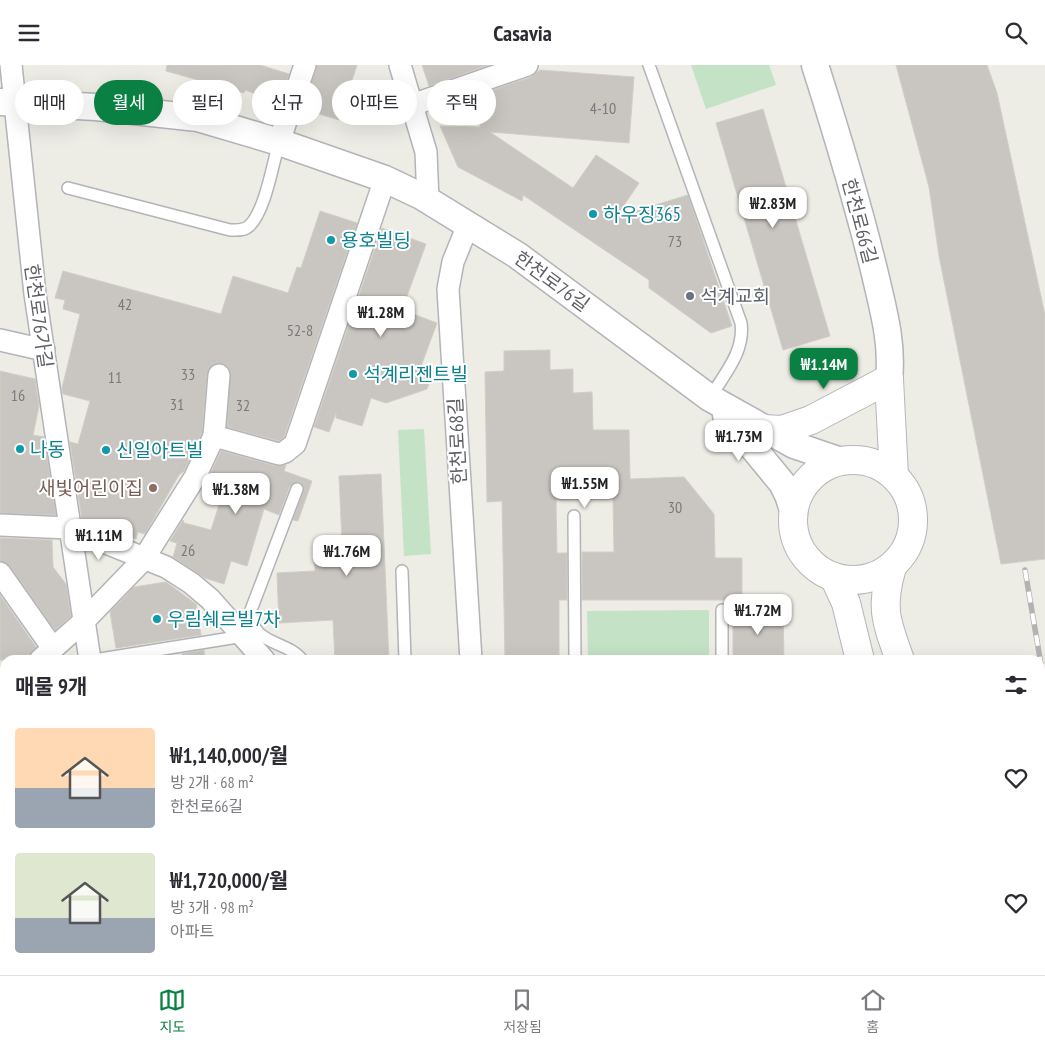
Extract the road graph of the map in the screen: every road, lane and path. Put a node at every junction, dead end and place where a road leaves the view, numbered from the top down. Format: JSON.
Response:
{"nodes":[{"id":1,"x":11,"y":65,"type":"edge"},
{"id":2,"x":305,"y":65,"type":"edge"},
{"id":3,"x":400,"y":65,"type":"edge"},
{"id":4,"x":527,"y":65,"type":"edge"},
{"id":5,"x":650,"y":65,"type":"edge"},
{"id":6,"x":815,"y":65,"type":"edge"},
{"id":7,"x":488,"y":71,"type":"edge"},
{"id":8,"x":404,"y":80,"type":"edge"},
{"id":9,"x":7,"y":102,"type":"edge"},
{"id":10,"x":417,"y":103,"type":"edge"},
{"id":11,"x":417,"y":122,"type":"edge"},
{"id":12,"x":279,"y":142,"type":"junction"},
{"id":13,"x":385,"y":179,"type":"junction"},
{"id":14,"x":68,"y":188,"type":"dead end"},
{"id":15,"x":428,"y":201,"type":"junction"},
{"id":16,"x":468,"y":225,"type":"junction"},
{"id":17,"x":0,"y":340,"type":"edge"},
{"id":18,"x":44,"y":350,"type":"junction"},
{"id":19,"x":219,"y":375,"type":"dead end"},
{"id":20,"x":889,"y":379,"type":"junction"},
{"id":21,"x":710,"y":398,"type":"junction"},
{"id":22,"x":763,"y":429,"type":"junction"},
{"id":23,"x":214,"y":436,"type":"junction"},
{"id":24,"x":845,"y":461,"type":"junction"},
{"id":25,"x":894,"y":477,"type":"junction"},
{"id":26,"x":297,"y":489,"type":"dead end"},
{"id":27,"x":794,"y":513,"type":"junction"},
{"id":28,"x":574,"y":516,"type":"dead end"},
{"id":29,"x":0,"y":525,"type":"edge"},
{"id":30,"x":69,"y":529,"type":"junction"},
{"id":31,"x":144,"y":560,"type":"junction"},
{"id":32,"x":892,"y":567,"type":"junction"},
{"id":33,"x":402,"y":571,"type":"dead end"},
{"id":34,"x":0,"y":573,"type":"edge"},
{"id":35,"x":834,"y":577,"type":"junction"},
{"id":36,"x":722,"y":611,"type":"dead end"},
{"id":37,"x":84,"y":621,"type":"junction"},
{"id":38,"x":244,"y":635,"type":"junction"},
{"id":39,"x":46,"y":654,"type":"edge"},
{"id":40,"x":89,"y":655,"type":"edge"},
{"id":41,"x":124,"y":655,"type":"edge"},
{"id":42,"x":260,"y":655,"type":"edge"},
{"id":43,"x":294,"y":655,"type":"edge"},
{"id":44,"x":405,"y":655,"type":"edge"},
{"id":45,"x":471,"y":655,"type":"edge"},
{"id":46,"x":575,"y":655,"type":"edge"},
{"id":47,"x":722,"y":655,"type":"edge"},
{"id":48,"x":859,"y":655,"type":"edge"},
{"id":49,"x":898,"y":655,"type":"edge"}],
"edges":[{"from":1,"to":9,"type":"street"},
{"from":2,"to":12,"type":"street"},
{"from":3,"to":8,"type":"street"},
{"from":4,"to":7,"type":"street"},
{"from":5,"to":21,"type":"lane"},
{"from":6,"to":20,"type":"street","name":"한천로66길"},
{"from":7,"to":10,"type":"street"},
{"from":9,"to":12,"type":"street","name":"한천로76길"},
{"from":9,"to":18,"type":"street","name":"한천로76가길"},
{"from":11,"to":15,"type":"street"},
{"from":12,"to":13,"type":"street","name":"한천로76길"},
{"from":12,"to":14,"type":"lane"},
{"from":13,"to":15,"type":"street","name":"한천로76길"},
{"from":13,"to":23,"type":"street"},
{"from":15,"to":16,"type":"street","name":"한천로76길"},
{"from":16,"to":21,"type":"street","name":"한천로76길"},
{"from":16,"to":45,"type":"street","name":"한천로68길"},
{"from":17,"to":18,"type":"street"},
{"from":18,"to":30,"type":"street","name":"한천로76가길"},
{"from":19,"to":23,"type":"street"},
{"from":20,"to":22,"type":"main road"},
{"from":20,"to":24,"type":"main road"},
{"from":20,"to":25,"type":"main road"},
{"from":21,"to":22,"type":"street"},
{"from":21,"to":27,"type":"street"},
{"from":22,"to":24,"type":"street"},
{"from":23,"to":31,"type":"street"},
{"from":24,"to":25,"type":"main road"},
{"from":24,"to":27,"type":"main road"},
{"from":25,"to":32,"type":"main road"},
{"from":26,"to":43,"type":"lane"},
{"from":27,"to":35,"type":"main road"},
{"from":28,"to":46,"type":"lane"},
{"from":29,"to":30,"type":"street"},
{"from":30,"to":31,"type":"street"},
{"from":30,"to":37,"type":"street","name":"한천로76가길"},
{"from":31,"to":37,"type":"street"},
{"from":31,"to":38,"type":"street"},
{"from":32,"to":35,"type":"main road"},
{"from":32,"to":49,"type":"main road"},
{"from":33,"to":44,"type":"lane"},
{"from":34,"to":39,"type":"street"},
{"from":35,"to":48,"type":"main road"},
{"from":36,"to":47,"type":"lane"},
{"from":37,"to":39,"type":"street"},
{"from":37,"to":40,"type":"street","name":"한천로76가길"},
{"from":38,"to":41,"type":"lane"},
{"from":38,"to":42,"type":"street"}]}
